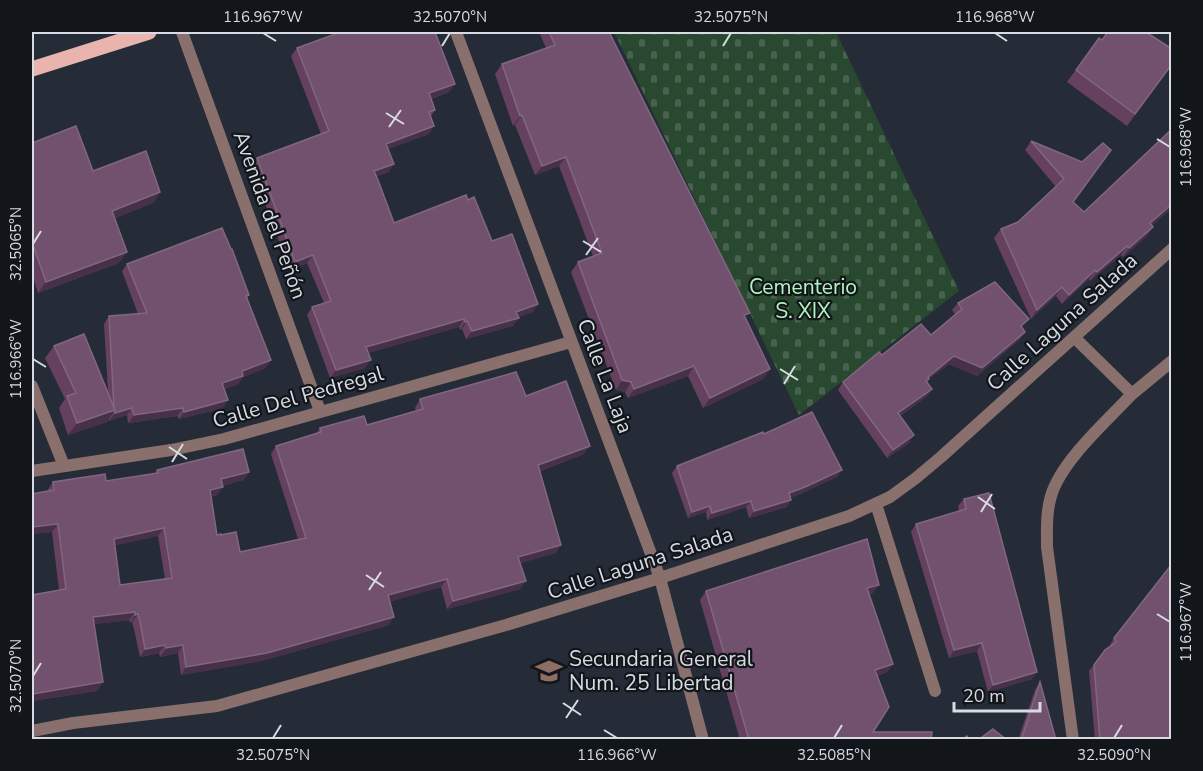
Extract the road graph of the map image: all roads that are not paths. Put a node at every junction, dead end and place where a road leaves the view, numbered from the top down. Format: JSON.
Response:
{"nodes":[{"id":1,"x":149,"y":32,"type":"edge"},
{"id":2,"x":182,"y":32,"type":"edge"},
{"id":3,"x":456,"y":32,"type":"edge"},
{"id":4,"x":32,"y":69,"type":"edge"},
{"id":5,"x":1172,"y":249,"type":"edge"},
{"id":6,"x":1074,"y":338,"type":"junction"},
{"id":7,"x":571,"y":342,"type":"junction"},
{"id":8,"x":1172,"y":361,"type":"edge"},
{"id":9,"x":32,"y":386,"type":"edge"},
{"id":10,"x":1132,"y":394,"type":"junction"},
{"id":11,"x":320,"y":411,"type":"junction"},
{"id":12,"x":64,"y":466,"type":"junction"},
{"id":13,"x":32,"y":471,"type":"edge"},
{"id":14,"x":876,"y":504,"type":"junction"},
{"id":15,"x":660,"y":578,"type":"junction"},
{"id":16,"x":935,"y":691,"type":"dead end"},
{"id":17,"x":32,"y":731,"type":"edge"},
{"id":18,"x":704,"y":740,"type":"edge"},
{"id":19,"x":1073,"y":740,"type":"edge"}],
"edges":[{"from":1,"to":4,"type":"main road"},
{"from":2,"to":11,"type":"street","name":"Avenida del Peñón"},
{"from":3,"to":7,"type":"street","name":"Calle La Laja"},
{"from":5,"to":6,"type":"street","name":"Calle Laguna Salada"},
{"from":6,"to":10,"type":"street"},
{"from":6,"to":14,"type":"street","name":"Calle Laguna Salada"},
{"from":7,"to":11,"type":"street","name":"Calle Del Pedregal"},
{"from":7,"to":15,"type":"street","name":"Calle La Laja"},
{"from":8,"to":10,"type":"street"},
{"from":9,"to":12,"type":"street"},
{"from":10,"to":19,"type":"street"},
{"from":11,"to":12,"type":"street","name":"Calle Del Pedregal"},
{"from":12,"to":13,"type":"street","name":"Calle Del Pedregal"},
{"from":14,"to":15,"type":"street","name":"Calle Laguna Salada"},
{"from":14,"to":16,"type":"street"},
{"from":15,"to":17,"type":"street","name":"Calle Laguna Salada"},
{"from":15,"to":18,"type":"street","name":"Calle La Laja"}]}
